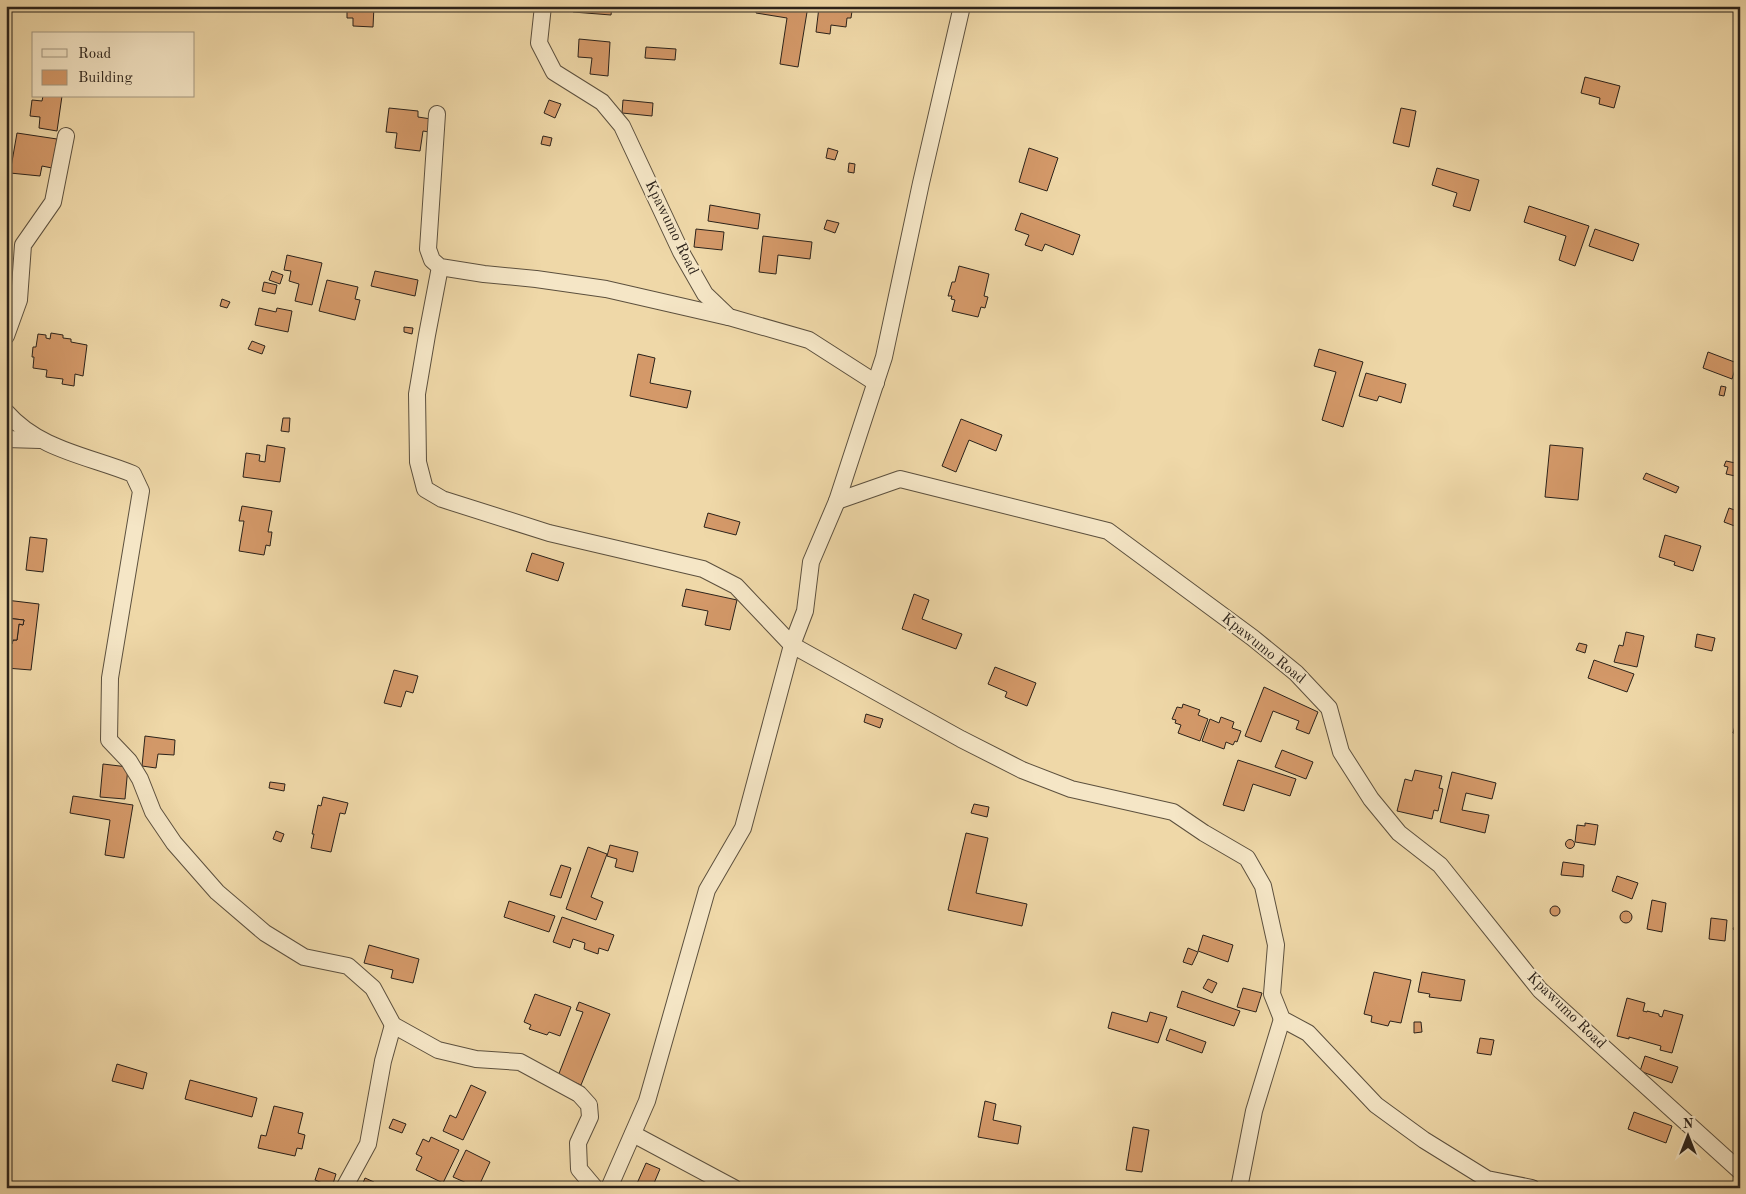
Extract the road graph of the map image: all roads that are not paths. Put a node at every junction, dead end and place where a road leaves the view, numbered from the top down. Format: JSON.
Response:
{"nodes":[{"id":1,"x":543,"y":6,"type":"edge"},
{"id":2,"x":962,"y":6,"type":"edge"},
{"id":3,"x":437,"y":114,"type":"dead end"},
{"id":4,"x":66,"y":136,"type":"dead end"},
{"id":5,"x":440,"y":267,"type":"junction"},
{"id":6,"x":729,"y":317,"type":"junction"},
{"id":7,"x":6,"y":336,"type":"edge"},
{"id":8,"x":876,"y":383,"type":"junction"},
{"id":9,"x":6,"y":412,"type":"edge"},
{"id":10,"x":6,"y":439,"type":"edge"},
{"id":11,"x":42,"y":440,"type":"junction"},
{"id":12,"x":837,"y":501,"type":"junction"},
{"id":13,"x":792,"y":645,"type":"junction"},
{"id":14,"x":1282,"y":1019,"type":"junction"},
{"id":15,"x":393,"y":1025,"type":"junction"},
{"id":16,"x":633,"y":1134,"type":"junction"},
{"id":17,"x":1740,"y":1170,"type":"edge"},
{"id":18,"x":344,"y":1188,"type":"edge"},
{"id":19,"x":596,"y":1188,"type":"edge"},
{"id":20,"x":609,"y":1188,"type":"edge"},
{"id":21,"x":734,"y":1188,"type":"edge"},
{"id":22,"x":1239,"y":1188,"type":"edge"},
{"id":23,"x":1532,"y":1188,"type":"edge"}],
"edges":[{"from":1,"to":6,"type":"street","name":"Kpawumo Road"},
{"from":2,"to":8,"type":"street"},
{"from":3,"to":5,"type":"street"},
{"from":4,"to":7,"type":"street"},
{"from":5,"to":6,"type":"street"},
{"from":5,"to":13,"type":"street"},
{"from":6,"to":8,"type":"street","name":"Kpawumo Road"},
{"from":8,"to":12,"type":"street"},
{"from":9,"to":11,"type":"street"},
{"from":10,"to":11,"type":"street"},
{"from":11,"to":15,"type":"street"},
{"from":12,"to":13,"type":"street"},
{"from":12,"to":17,"type":"street","name":"Kpawumo Road"},
{"from":13,"to":14,"type":"street"},
{"from":13,"to":16,"type":"street"},
{"from":14,"to":22,"type":"street"},
{"from":14,"to":23,"type":"street"},
{"from":15,"to":18,"type":"street"},
{"from":15,"to":19,"type":"street"},
{"from":16,"to":20,"type":"street"},
{"from":16,"to":21,"type":"street"}]}
